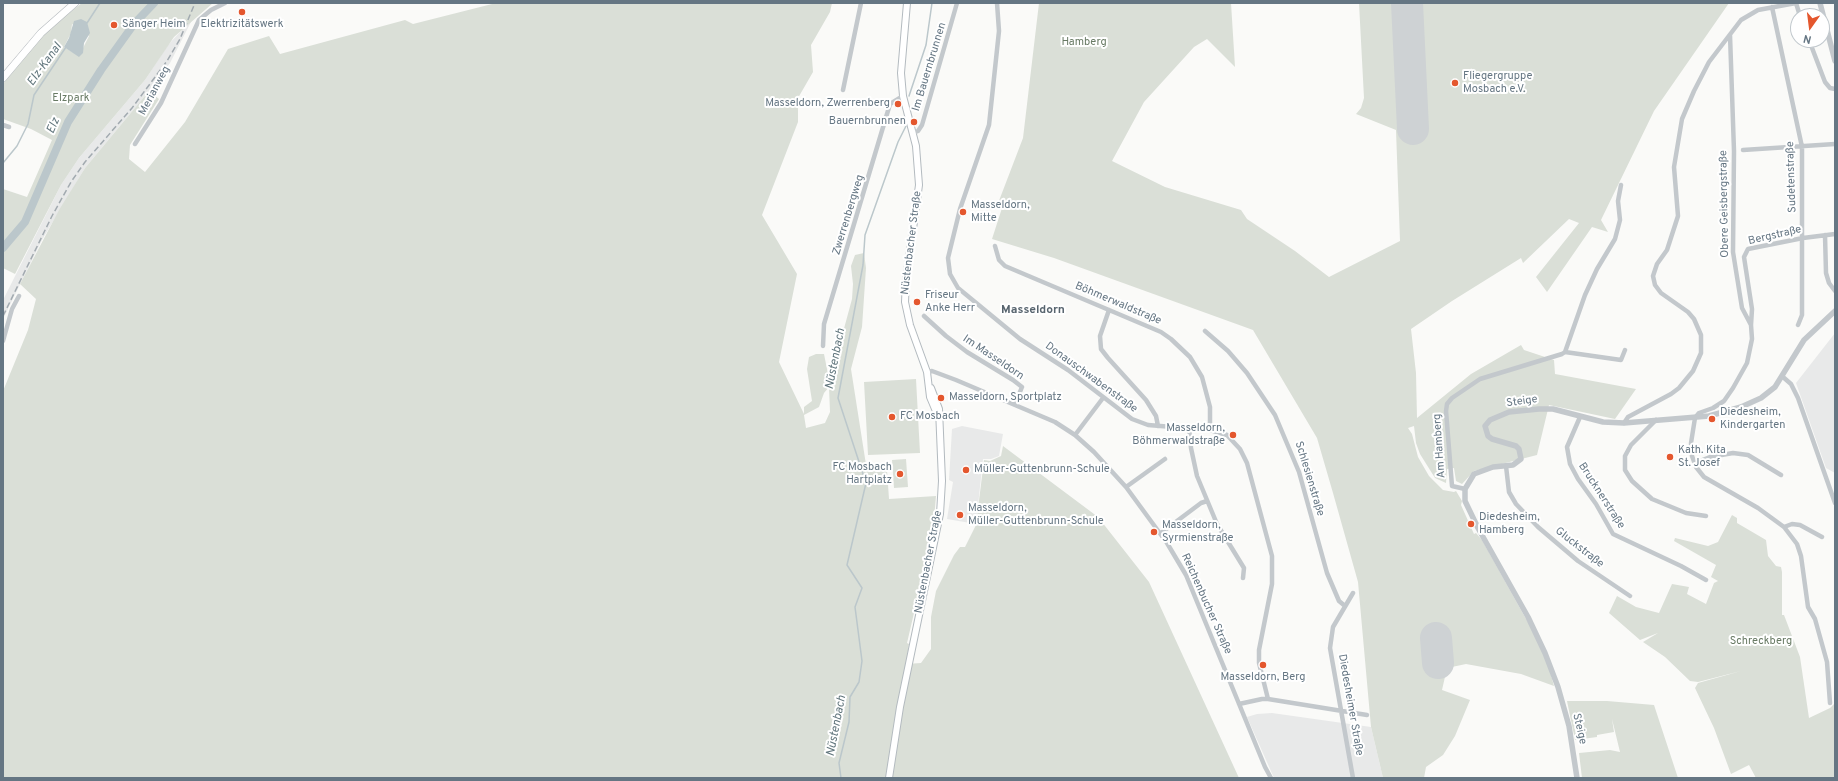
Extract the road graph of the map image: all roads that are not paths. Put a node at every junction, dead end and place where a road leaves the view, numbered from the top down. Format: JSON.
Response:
{"nodes":[{"id":1,"x":75,"y":3,"type":"edge"},
{"id":2,"x":225,"y":3,"type":"edge"},
{"id":3,"x":861,"y":3,"type":"edge"},
{"id":4,"x":907,"y":3,"type":"edge"},
{"id":5,"x":957,"y":3,"type":"edge"},
{"id":6,"x":997,"y":3,"type":"edge"},
{"id":7,"x":1796,"y":3,"type":"edge"},
{"id":8,"x":1820,"y":3,"type":"edge"},
{"id":9,"x":1772,"y":7,"type":"junction"},
{"id":10,"x":1730,"y":34,"type":"junction"},
{"id":11,"x":1812,"y":48,"type":"edge"},
{"id":12,"x":1835,"y":61,"type":"edge"},
{"id":13,"x":3,"y":78,"type":"edge"},
{"id":14,"x":1835,"y":89,"type":"edge"},
{"id":15,"x":843,"y":90,"type":"dead end"},
{"id":16,"x":903,"y":96,"type":"junction"},
{"id":17,"x":3,"y":125,"type":"edge"},
{"id":18,"x":10,"y":127,"type":"dead end"},
{"id":19,"x":913,"y":133,"type":"junction"},
{"id":20,"x":135,"y":144,"type":"dead end"},
{"id":21,"x":1835,"y":144,"type":"edge"},
{"id":22,"x":1802,"y":147,"type":"junction"},
{"id":23,"x":1743,"y":150,"type":"dead end"},
{"id":24,"x":1621,"y":185,"type":"dead end"},
{"id":25,"x":1835,"y":234,"type":"edge"},
{"id":26,"x":1825,"y":235,"type":"junction"},
{"id":27,"x":1803,"y":238,"type":"junction"},
{"id":28,"x":995,"y":246,"type":"dead end"},
{"id":29,"x":1835,"y":291,"type":"edge"},
{"id":30,"x":19,"y":296,"type":"dead end"},
{"id":31,"x":1109,"y":310,"type":"junction"},
{"id":32,"x":1835,"y":311,"type":"edge"},
{"id":33,"x":924,"y":316,"type":"dead end"},
{"id":34,"x":1750,"y":325,"type":"junction"},
{"id":35,"x":1798,"y":325,"type":"dead end"},
{"id":36,"x":1205,"y":331,"type":"dead end"},
{"id":37,"x":3,"y":341,"type":"edge"},
{"id":38,"x":824,"y":346,"type":"dead end"},
{"id":39,"x":1625,"y":350,"type":"dead end"},
{"id":40,"x":1565,"y":352,"type":"junction"},
{"id":41,"x":927,"y":372,"type":"junction"},
{"id":42,"x":1783,"y":377,"type":"junction"},
{"id":43,"x":1103,"y":398,"type":"junction"},
{"id":44,"x":1015,"y":404,"type":"junction"},
{"id":45,"x":1580,"y":417,"type":"junction"},
{"id":46,"x":1695,"y":418,"type":"junction"},
{"id":47,"x":1656,"y":420,"type":"junction"},
{"id":48,"x":1624,"y":423,"type":"junction"},
{"id":49,"x":1158,"y":426,"type":"junction"},
{"id":50,"x":1189,"y":428,"type":"junction"},
{"id":51,"x":1210,"y":430,"type":"junction"},
{"id":52,"x":1075,"y":435,"type":"junction"},
{"id":53,"x":1165,"y":459,"type":"dead end"},
{"id":54,"x":1694,"y":463,"type":"junction"},
{"id":55,"x":1506,"y":466,"type":"junction"},
{"id":56,"x":1780,"y":475,"type":"dead end"},
{"id":57,"x":1126,"y":487,"type":"junction"},
{"id":58,"x":1465,"y":489,"type":"junction"},
{"id":59,"x":1207,"y":501,"type":"junction"},
{"id":60,"x":1835,"y":504,"type":"edge"},
{"id":61,"x":1706,"y":516,"type":"dead end"},
{"id":62,"x":1784,"y":527,"type":"junction"},
{"id":63,"x":1161,"y":533,"type":"junction"},
{"id":64,"x":1822,"y":537,"type":"dead end"},
{"id":65,"x":1243,"y":578,"type":"dead end"},
{"id":66,"x":1706,"y":580,"type":"dead end"},
{"id":67,"x":1353,"y":593,"type":"dead end"},
{"id":68,"x":1630,"y":596,"type":"dead end"},
{"id":69,"x":1345,"y":606,"type":"junction"},
{"id":70,"x":1268,"y":699,"type":"junction"},
{"id":71,"x":1830,"y":703,"type":"dead end"},
{"id":72,"x":1239,"y":704,"type":"junction"},
{"id":73,"x":1341,"y":711,"type":"junction"},
{"id":74,"x":1367,"y":715,"type":"dead end"},
{"id":75,"x":890,"y":778,"type":"edge"},
{"id":76,"x":1271,"y":778,"type":"edge"},
{"id":77,"x":1353,"y":778,"type":"edge"},
{"id":78,"x":1577,"y":778,"type":"edge"}],
"edges":[{"from":1,"to":13,"type":"main road"},
{"from":2,"to":20,"type":"street","name":"Merianweg"},
{"from":3,"to":15,"type":"street"},
{"from":4,"to":16,"type":"main road","name":"Nüstenbacher Straße"},
{"from":5,"to":19,"type":"street","name":"Im Bauernbrunnen"},
{"from":6,"to":43,"type":"street","name":"Donauschwabenstraße"},
{"from":7,"to":9,"type":"street"},
{"from":8,"to":12,"type":"street"},
{"from":9,"to":10,"type":"street"},
{"from":9,"to":22,"type":"street","name":"Sudetenstraße"},
{"from":10,"to":34,"type":"street","name":"Obere Geisbergstraße"},
{"from":10,"to":48,"type":"street"},
{"from":11,"to":14,"type":"street"},
{"from":16,"to":19,"type":"main road","name":"Nüstenbacher Straße"},
{"from":16,"to":38,"type":"street","name":"Zwerrenbergweg"},
{"from":17,"to":18,"type":"street"},
{"from":19,"to":41,"type":"main road","name":"Nüstenbacher Straße"},
{"from":21,"to":22,"type":"street"},
{"from":22,"to":23,"type":"street"},
{"from":22,"to":27,"type":"street","name":"Sudetenstraße"},
{"from":24,"to":40,"type":"street"},
{"from":25,"to":26,"type":"street","name":"Bergstraße"},
{"from":26,"to":27,"type":"street","name":"Bergstraße"},
{"from":26,"to":29,"type":"street"},
{"from":27,"to":34,"type":"street","name":"Bergstraße"},
{"from":27,"to":35,"type":"street","name":"Sudetenstraße"},
{"from":28,"to":31,"type":"street","name":"Böhmerwaldstraße"},
{"from":30,"to":37,"type":"street"},
{"from":31,"to":49,"type":"street"},
{"from":31,"to":51,"type":"street","name":"Böhmerwaldstraße"},
{"from":32,"to":42,"type":"street","name":"Steige"},
{"from":33,"to":44,"type":"street","name":"Im Masseldorn"},
{"from":34,"to":46,"type":"street","name":"Obere Geisbergstraße"},
{"from":36,"to":69,"type":"street","name":"Schlesienstraße"},
{"from":39,"to":40,"type":"street","name":"Am Hamberg"},
{"from":40,"to":58,"type":"street","name":"Am Hamberg"},
{"from":41,"to":44,"type":"street","name":"Reichenbucher Straße"},
{"from":41,"to":75,"type":"main road","name":"Nüstenbacher Straße"},
{"from":42,"to":46,"type":"street","name":"Steige"},
{"from":42,"to":60,"type":"street"},
{"from":43,"to":49,"type":"street","name":"Donauschwabenstraße"},
{"from":43,"to":52,"type":"street"},
{"from":44,"to":52,"type":"street","name":"Reichenbucher Straße"},
{"from":45,"to":48,"type":"street","name":"Steige"},
{"from":45,"to":55,"type":"street","name":"Steige"},
{"from":45,"to":66,"type":"street","name":"Brucknerstraße"},
{"from":46,"to":47,"type":"street","name":"Steige"},
{"from":46,"to":54,"type":"street"},
{"from":47,"to":48,"type":"street","name":"Steige"},
{"from":47,"to":61,"type":"street"},
{"from":49,"to":50,"type":"street","name":"Donauschwabenstraße"},
{"from":50,"to":51,"type":"street","name":"Donauschwabenstraße"},
{"from":50,"to":59,"type":"street"},
{"from":51,"to":70,"type":"street","name":"Donauschwabenstraße"},
{"from":52,"to":57,"type":"street","name":"Reichenbucher Straße"},
{"from":53,"to":57,"type":"street"},
{"from":54,"to":56,"type":"street"},
{"from":54,"to":62,"type":"street"},
{"from":55,"to":58,"type":"street","name":"Steige"},
{"from":55,"to":68,"type":"street","name":"Gluckstraße"},
{"from":57,"to":63,"type":"street","name":"Reichenbucher Straße"},
{"from":58,"to":78,"type":"street","name":"Steige"},
{"from":59,"to":63,"type":"street"},
{"from":59,"to":65,"type":"street"},
{"from":62,"to":64,"type":"street"},
{"from":62,"to":71,"type":"street"},
{"from":63,"to":72,"type":"street","name":"Reichenbucher Straße"},
{"from":67,"to":69,"type":"street","name":"Diedesheimer Straße"},
{"from":69,"to":73,"type":"street","name":"Diedesheimer Straße"},
{"from":70,"to":72,"type":"street"},
{"from":70,"to":73,"type":"street"},
{"from":72,"to":76,"type":"street","name":"Reichenbucher Straße"},
{"from":73,"to":74,"type":"street"},
{"from":73,"to":77,"type":"street","name":"Diedesheimer Straße"}]}
